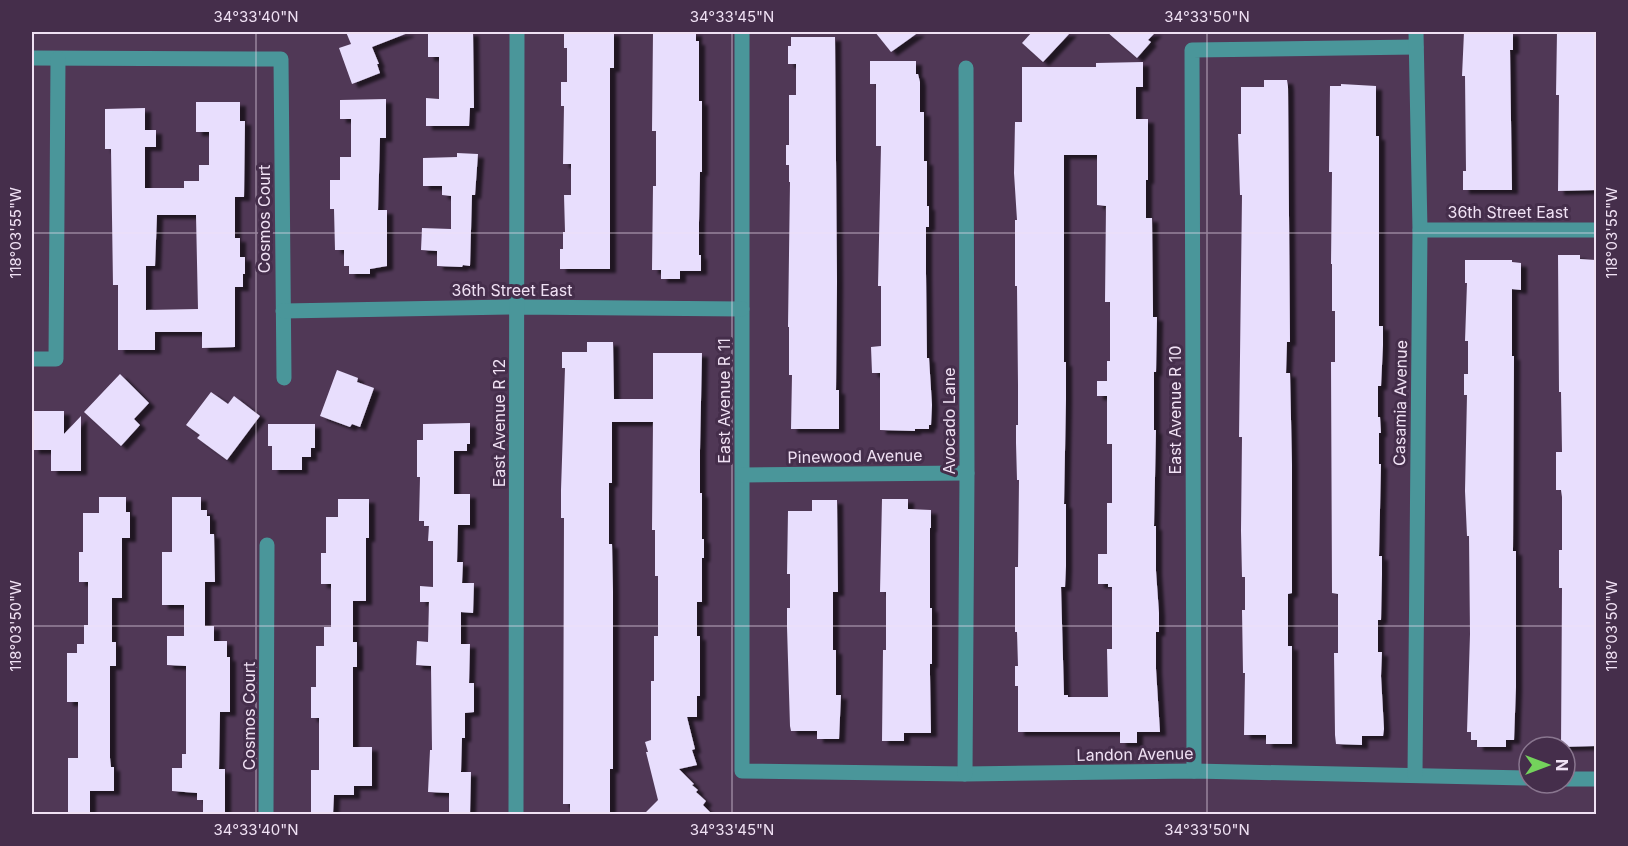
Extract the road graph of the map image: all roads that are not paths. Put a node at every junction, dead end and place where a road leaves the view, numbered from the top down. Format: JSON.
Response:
{"nodes":[{"id":1,"x":517,"y":32,"type":"edge"},
{"id":2,"x":742,"y":32,"type":"edge"},
{"id":3,"x":1416,"y":39,"type":"edge"},
{"id":4,"x":32,"y":58,"type":"edge"},
{"id":5,"x":58,"y":59,"type":"junction"},
{"id":6,"x":966,"y":68,"type":"dead end"},
{"id":7,"x":1420,"y":230,"type":"junction"},
{"id":8,"x":1596,"y":230,"type":"edge"},
{"id":9,"x":517,"y":307,"type":"junction"},
{"id":10,"x":742,"y":309,"type":"junction"},
{"id":11,"x":283,"y":311,"type":"junction"},
{"id":12,"x":32,"y":359,"type":"edge"},
{"id":13,"x":284,"y":378,"type":"dead end"},
{"id":14,"x":967,"y":473,"type":"junction"},
{"id":15,"x":743,"y":475,"type":"junction"},
{"id":16,"x":267,"y":545,"type":"dead end"},
{"id":17,"x":742,"y":771,"type":"joint"},
{"id":18,"x":1194,"y":771,"type":"junction"},
{"id":19,"x":965,"y":774,"type":"junction"},
{"id":20,"x":1415,"y":775,"type":"junction"},
{"id":21,"x":1517,"y":778,"type":"edge"},
{"id":22,"x":1577,"y":779,"type":"edge"},
{"id":23,"x":1596,"y":779,"type":"edge"},
{"id":24,"x":266,"y":814,"type":"edge"},
{"id":25,"x":516,"y":814,"type":"edge"}],
"edges":[{"from":1,"to":9,"type":"street","name":"East Avenue R 12"},
{"from":2,"to":10,"type":"street","name":"East Avenue R 11"},
{"from":3,"to":7,"type":"street","name":"Casamia Avenue"},
{"from":3,"to":18,"type":"street","name":"East Avenue R 10"},
{"from":4,"to":5,"type":"street"},
{"from":5,"to":11,"type":"street","name":"Cosmos Court"},
{"from":5,"to":12,"type":"street"},
{"from":6,"to":14,"type":"street","name":"Avocado Lane"},
{"from":7,"to":8,"type":"street","name":"36th Street East"},
{"from":7,"to":20,"type":"street","name":"Casamia Avenue"},
{"from":9,"to":10,"type":"street","name":"36th Street East"},
{"from":9,"to":11,"type":"street","name":"36th Street East"},
{"from":9,"to":25,"type":"street","name":"East Avenue R 12"},
{"from":10,"to":15,"type":"street","name":"East Avenue R 11"},
{"from":11,"to":13,"type":"street","name":"Cosmos Court"},
{"from":14,"to":15,"type":"street","name":"Pinewood Avenue"},
{"from":14,"to":19,"type":"street","name":"Avocado Lane"},
{"from":15,"to":17,"type":"street","name":"East Avenue R 11"},
{"from":16,"to":24,"type":"street","name":"Cosmos Court"},
{"from":17,"to":19,"type":"street","name":"Landon Avenue"},
{"from":18,"to":19,"type":"street","name":"Landon Avenue"},
{"from":18,"to":20,"type":"street","name":"Landon Avenue"},
{"from":20,"to":21,"type":"street","name":"Landon Avenue"},
{"from":22,"to":23,"type":"street"}]}
